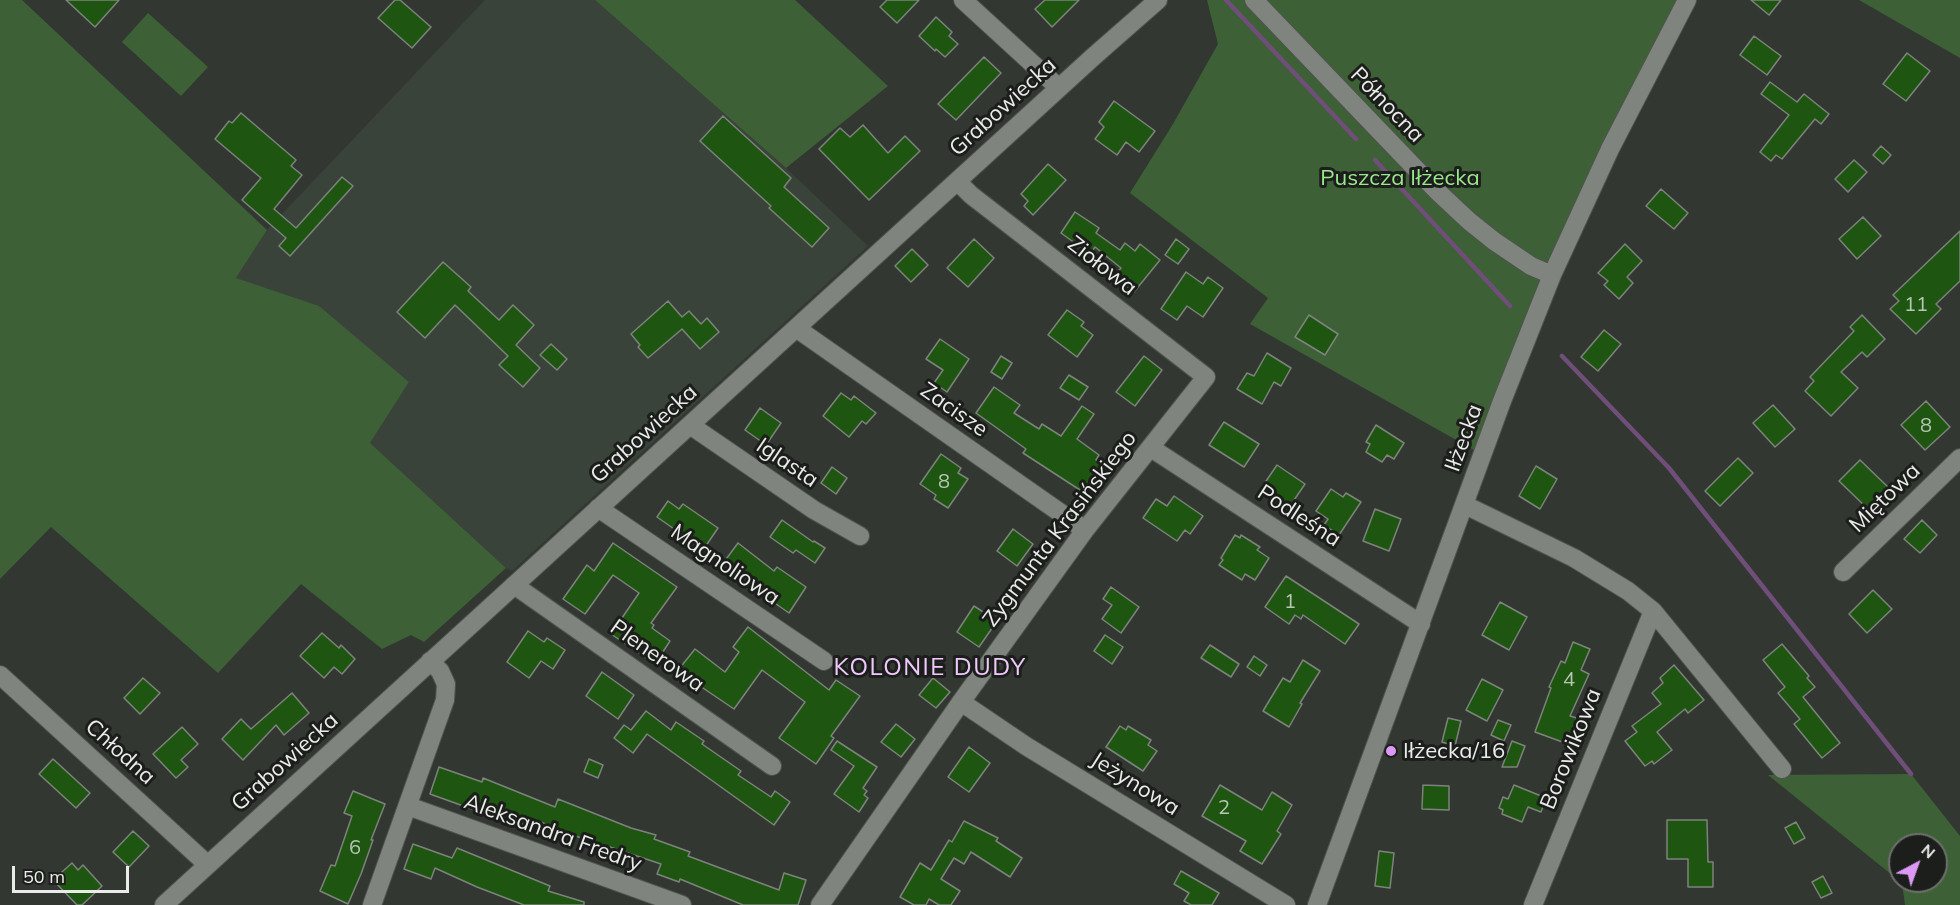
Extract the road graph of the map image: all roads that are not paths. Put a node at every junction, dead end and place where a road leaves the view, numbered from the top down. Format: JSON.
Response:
{"nodes":[{"id":1,"x":963,"y":0,"type":"edge"},
{"id":2,"x":1158,"y":0,"type":"edge"},
{"id":3,"x":1254,"y":0,"type":"edge"},
{"id":4,"x":1687,"y":0,"type":"edge"},
{"id":5,"x":1059,"y":88,"type":"junction"},
{"id":6,"x":957,"y":181,"type":"junction"},
{"id":7,"x":1552,"y":275,"type":"junction"},
{"id":8,"x":796,"y":328,"type":"junction"},
{"id":9,"x":1196,"y":390,"type":"joint"},
{"id":10,"x":690,"y":425,"type":"junction"},
{"id":11,"x":1151,"y":448,"type":"junction"},
{"id":12,"x":1960,"y":458,"type":"edge"},
{"id":13,"x":1465,"y":505,"type":"junction"},
{"id":14,"x":598,"y":508,"type":"junction"},
{"id":15,"x":1085,"y":530,"type":"junction"},
{"id":16,"x":860,"y":536,"type":"dead end"},
{"id":17,"x":1843,"y":572,"type":"dead end"},
{"id":18,"x":514,"y":585,"type":"junction"},
{"id":19,"x":1653,"y":611,"type":"junction"},
{"id":20,"x":1421,"y":624,"type":"junction"},
{"id":21,"x":825,"y":661,"type":"dead end"},
{"id":22,"x":430,"y":662,"type":"junction"},
{"id":23,"x":0,"y":675,"type":"edge"},
{"id":24,"x":961,"y":702,"type":"junction"},
{"id":25,"x":772,"y":765,"type":"dead end"},
{"id":26,"x":1782,"y":769,"type":"dead end"},
{"id":27,"x":408,"y":806,"type":"junction"},
{"id":28,"x":208,"y":865,"type":"junction"},
{"id":29,"x":164,"y":905,"type":"edge"},
{"id":30,"x":372,"y":905,"type":"edge"},
{"id":31,"x":682,"y":905,"type":"edge"},
{"id":32,"x":820,"y":905,"type":"edge"},
{"id":33,"x":1286,"y":905,"type":"edge"},
{"id":34,"x":1317,"y":905,"type":"edge"},
{"id":35,"x":1533,"y":905,"type":"edge"}],
"edges":[{"from":1,"to":5,"type":"street"},
{"from":2,"to":5,"type":"street","name":"Grabowiecka"},
{"from":3,"to":7,"type":"street","name":"Północna"},
{"from":4,"to":7,"type":"street","name":"Iłżecka"},
{"from":5,"to":6,"type":"street","name":"Grabowiecka"},
{"from":6,"to":8,"type":"street","name":"Grabowiecka"},
{"from":6,"to":9,"type":"street","name":"Ziołowa"},
{"from":7,"to":13,"type":"street","name":"Iłżecka"},
{"from":8,"to":10,"type":"street","name":"Grabowiecka"},
{"from":8,"to":15,"type":"street","name":"Zacisze"},
{"from":9,"to":11,"type":"street","name":"Zygmunta Krasińskiego"},
{"from":10,"to":14,"type":"street","name":"Grabowiecka"},
{"from":10,"to":16,"type":"street","name":"Iglasta"},
{"from":11,"to":15,"type":"street","name":"Zygmunta Krasińskiego"},
{"from":11,"to":20,"type":"street","name":"Podleśna"},
{"from":12,"to":17,"type":"street","name":"Miętowa"},
{"from":13,"to":19,"type":"street"},
{"from":13,"to":20,"type":"street","name":"Iłżecka"},
{"from":14,"to":18,"type":"street","name":"Grabowiecka"},
{"from":14,"to":21,"type":"street","name":"Magnoliowa"},
{"from":15,"to":24,"type":"street","name":"Zygmunta Krasińskiego"},
{"from":18,"to":22,"type":"street","name":"Grabowiecka"},
{"from":18,"to":25,"type":"street","name":"Plenerowa"},
{"from":19,"to":26,"type":"street"},
{"from":19,"to":35,"type":"street","name":"Borowikowa"},
{"from":20,"to":34,"type":"street","name":"Iłżecka"},
{"from":22,"to":27,"type":"street"},
{"from":22,"to":28,"type":"street","name":"Grabowiecka"},
{"from":23,"to":28,"type":"street","name":"Chłodna"},
{"from":24,"to":32,"type":"street","name":"Zygmunta Krasińskiego"},
{"from":24,"to":33,"type":"street","name":"Jeżynowa"},
{"from":27,"to":30,"type":"street"},
{"from":27,"to":31,"type":"street","name":"Aleksandra Fredry"},
{"from":28,"to":29,"type":"street","name":"Grabowiecka"}]}
